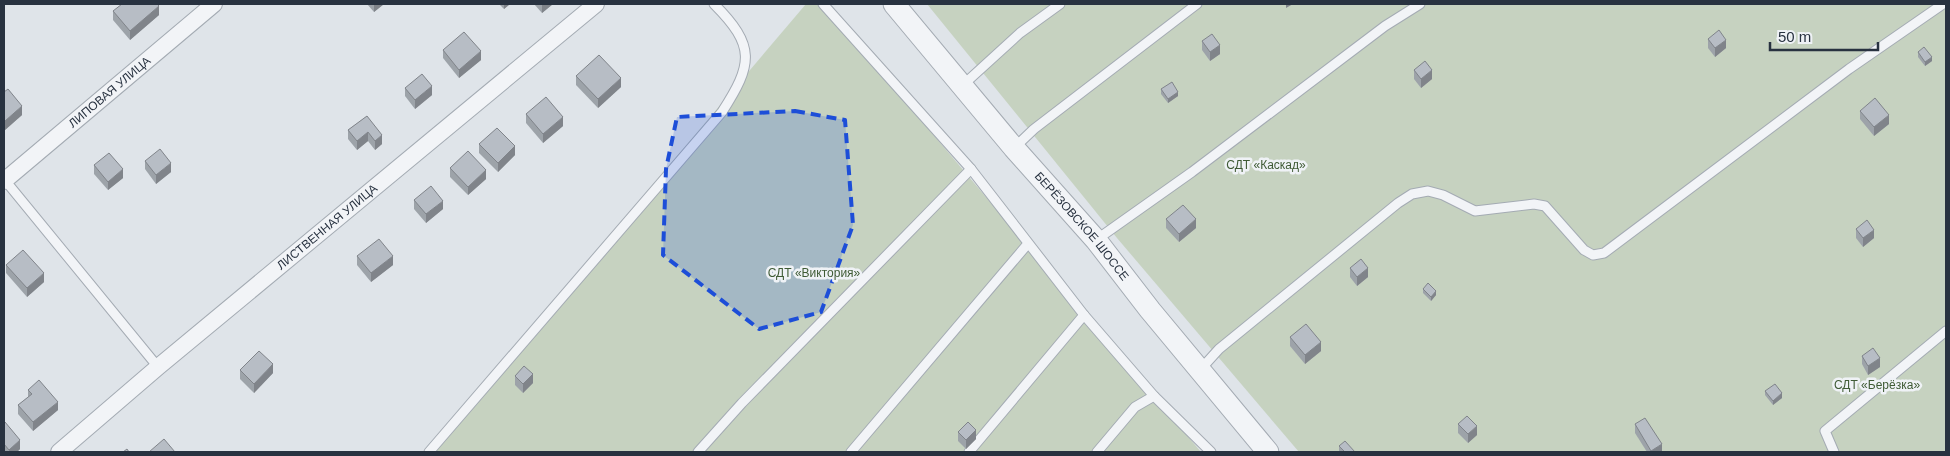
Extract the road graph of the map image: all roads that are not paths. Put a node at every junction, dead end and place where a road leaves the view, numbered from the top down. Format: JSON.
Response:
{"nodes":[{"id":1,"x":214,"y":4,"type":"edge"},
{"id":2,"x":596,"y":4,"type":"edge"},
{"id":3,"x":714,"y":4,"type":"edge"},
{"id":4,"x":823,"y":4,"type":"edge"},
{"id":5,"x":894,"y":4,"type":"edge"},
{"id":6,"x":1060,"y":4,"type":"edge"},
{"id":7,"x":1198,"y":4,"type":"edge"},
{"id":8,"x":1420,"y":4,"type":"edge"},
{"id":9,"x":1943,"y":4,"type":"edge"},
{"id":10,"x":963,"y":85,"type":"junction"},
{"id":11,"x":1014,"y":148,"type":"junction"},
{"id":12,"x":971,"y":169,"type":"junction"},
{"id":13,"x":4,"y":180,"type":"edge"},
{"id":14,"x":1096,"y":240,"type":"junction"},
{"id":15,"x":1026,"y":246,"type":"dead end"},
{"id":16,"x":1084,"y":315,"type":"junction"},
{"id":17,"x":1946,"y":331,"type":"edge"},
{"id":18,"x":158,"y":367,"type":"junction"},
{"id":19,"x":1200,"y":370,"type":"junction"},
{"id":20,"x":1154,"y":396,"type":"junction"},
{"id":21,"x":59,"y":452,"type":"edge"},
{"id":22,"x":429,"y":452,"type":"edge"},
{"id":23,"x":698,"y":452,"type":"edge"},
{"id":24,"x":851,"y":452,"type":"edge"},
{"id":25,"x":969,"y":452,"type":"edge"},
{"id":26,"x":1097,"y":452,"type":"edge"},
{"id":27,"x":1211,"y":452,"type":"edge"},
{"id":28,"x":1268,"y":452,"type":"edge"},
{"id":29,"x":1834,"y":452,"type":"edge"}],
"edges":[{"from":1,"to":13,"type":"street","name":"ЛИПОВАЯ УЛИЦА"},
{"from":2,"to":18,"type":"street","name":"ЛИСТВЕННАЯ УЛИЦА"},
{"from":3,"to":22,"type":"lane"},
{"from":4,"to":12,"type":"lane"},
{"from":5,"to":10,"type":"street","name":"БЕРЁЗОВСКОЕ ШОССЕ"},
{"from":6,"to":10,"type":"lane"},
{"from":7,"to":11,"type":"lane"},
{"from":8,"to":14,"type":"lane"},
{"from":9,"to":19,"type":"lane"},
{"from":10,"to":11,"type":"street","name":"БЕРЁЗОВСКОЕ ШОССЕ"},
{"from":11,"to":14,"type":"street","name":"БЕРЁЗОВСКОЕ ШОССЕ"},
{"from":12,"to":16,"type":"lane"},
{"from":12,"to":23,"type":"lane"},
{"from":13,"to":18,"type":"lane"},
{"from":14,"to":19,"type":"street","name":"БЕРЁЗОВСКОЕ ШОССЕ"},
{"from":15,"to":24,"type":"lane"},
{"from":16,"to":20,"type":"lane"},
{"from":16,"to":25,"type":"lane"},
{"from":17,"to":29,"type":"lane"},
{"from":18,"to":21,"type":"street","name":"ЛИСТВЕННАЯ УЛИЦА"},
{"from":19,"to":28,"type":"street","name":"БЕРЁЗОВСКОЕ ШОССЕ"},
{"from":20,"to":26,"type":"lane"},
{"from":20,"to":27,"type":"lane"}]}
